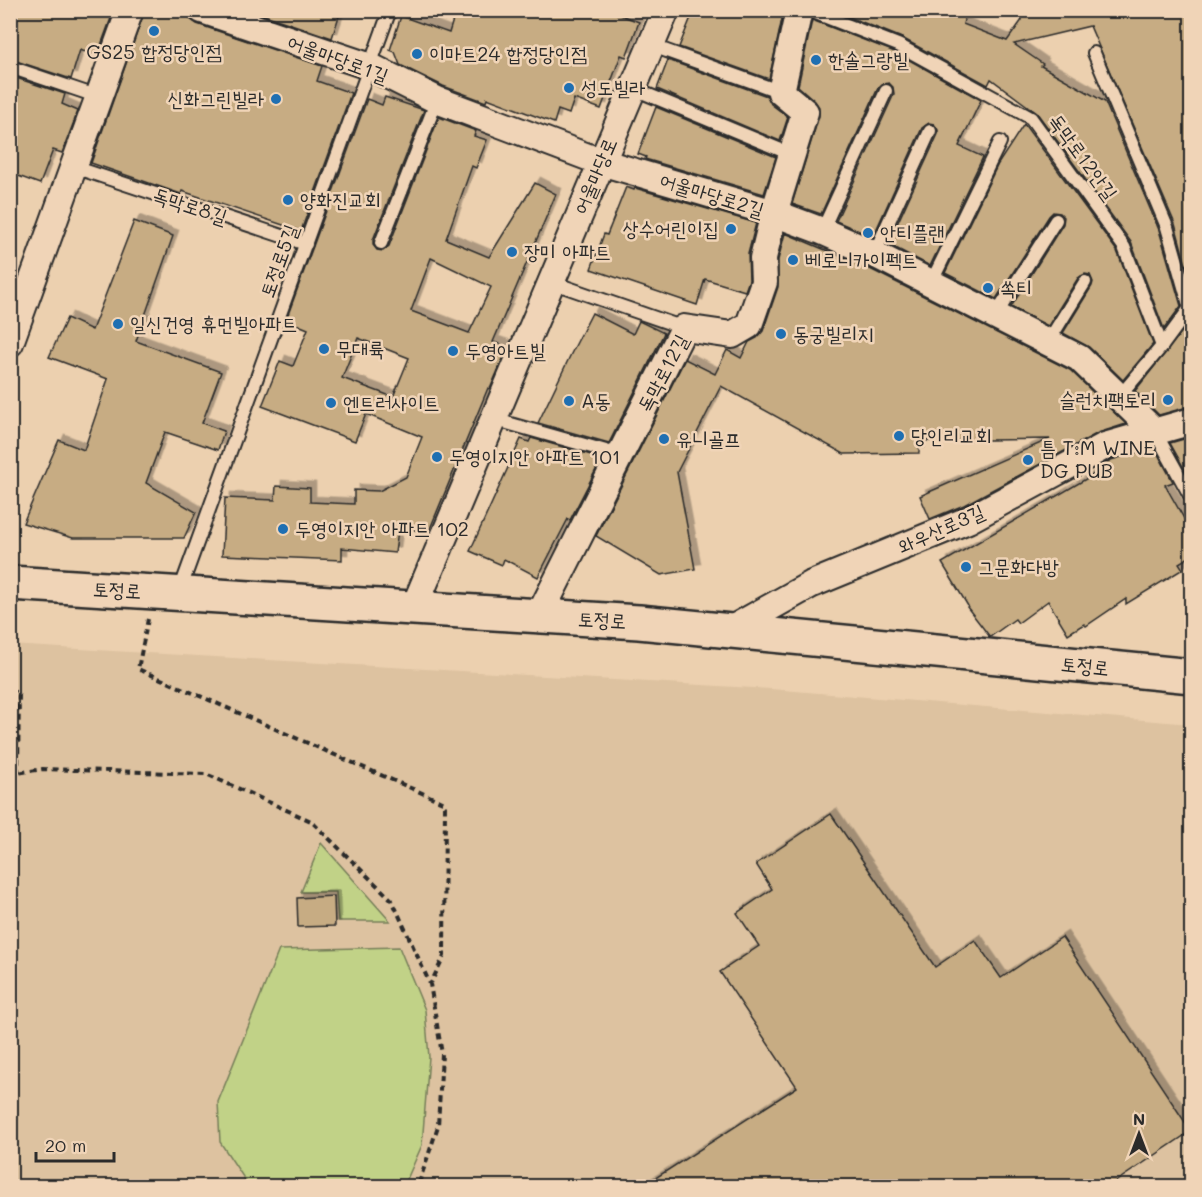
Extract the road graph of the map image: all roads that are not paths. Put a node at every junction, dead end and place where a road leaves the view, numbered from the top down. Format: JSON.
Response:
{"nodes":[{"id":1,"x":130,"y":10,"type":"edge"},
{"id":2,"x":202,"y":10,"type":"edge"},
{"id":3,"x":390,"y":10,"type":"edge"},
{"id":4,"x":666,"y":10,"type":"edge"},
{"id":5,"x":799,"y":10,"type":"edge"},
{"id":6,"x":808,"y":10,"type":"edge"},
{"id":7,"x":254,"y":19,"type":"edge"},
{"id":8,"x":650,"y":45,"type":"junction"},
{"id":9,"x":1094,"y":53,"type":"dead end"},
{"id":10,"x":371,"y":67,"type":"junction"},
{"id":11,"x":10,"y":68,"type":"edge"},
{"id":12,"x":632,"y":88,"type":"junction"},
{"id":13,"x":886,"y":91,"type":"dead end"},
{"id":14,"x":781,"y":92,"type":"junction"},
{"id":15,"x":99,"y":97,"type":"junction"},
{"id":16,"x":437,"y":100,"type":"junction"},
{"id":17,"x":930,"y":131,"type":"dead end"},
{"id":18,"x":1000,"y":142,"type":"dead end"},
{"id":19,"x":793,"y":155,"type":"junction"},
{"id":20,"x":601,"y":162,"type":"junction"},
{"id":21,"x":74,"y":167,"type":"junction"},
{"id":22,"x":774,"y":213,"type":"junction"},
{"id":23,"x":1056,"y":220,"type":"dead end"},
{"id":24,"x":822,"y":231,"type":"junction"},
{"id":25,"x":381,"y":243,"type":"dead end"},
{"id":26,"x":306,"y":244,"type":"junction"},
{"id":27,"x":874,"y":254,"type":"junction"},
{"id":28,"x":550,"y":282,"type":"junction"},
{"id":29,"x":1084,"y":282,"type":"dead end"},
{"id":30,"x":931,"y":283,"type":"junction"},
{"id":31,"x":995,"y":316,"type":"junction"},
{"id":32,"x":684,"y":328,"type":"junction"},
{"id":33,"x":1048,"y":342,"type":"junction"},
{"id":34,"x":10,"y":343,"type":"edge"},
{"id":35,"x":1162,"y":346,"type":"junction"},
{"id":36,"x":1119,"y":397,"type":"junction"},
{"id":37,"x":493,"y":419,"type":"junction"},
{"id":38,"x":1191,"y":421,"type":"edge"},
{"id":39,"x":1155,"y":432,"type":"junction"},
{"id":40,"x":620,"y":455,"type":"junction"},
{"id":41,"x":1191,"y":499,"type":"edge"},
{"id":42,"x":11,"y":583,"type":"edge"},
{"id":43,"x":166,"y":593,"type":"junction"},
{"id":44,"x":414,"y":608,"type":"junction"},
{"id":45,"x":539,"y":616,"type":"junction"},
{"id":46,"x":728,"y":631,"type":"junction"},
{"id":47,"x":1191,"y":676,"type":"edge"}],
"edges":[{"from":1,"to":15,"type":"street"},
{"from":2,"to":7,"type":"street","name":"어울마당로1길"},
{"from":3,"to":10,"type":"lane","name":"토정로5길"},
{"from":4,"to":8,"type":"street","name":"어울마당로"},
{"from":5,"to":14,"type":"street"},
{"from":6,"to":35,"type":"lane","name":"독막로12안길"},
{"from":7,"to":10,"type":"street","name":"어울마당로1길"},
{"from":8,"to":12,"type":"street","name":"어울마당로"},
{"from":8,"to":14,"type":"lane"},
{"from":9,"to":35,"type":"lane","name":"독막로12안길"},
{"from":10,"to":16,"type":"street","name":"어울마당로1길"},
{"from":10,"to":26,"type":"lane","name":"토정로5길"},
{"from":11,"to":15,"type":"lane"},
{"from":12,"to":19,"type":"lane"},
{"from":12,"to":20,"type":"street","name":"어울마당로"},
{"from":13,"to":24,"type":"lane"},
{"from":14,"to":19,"type":"street","name":"독막로12길"},
{"from":15,"to":21,"type":"street"},
{"from":16,"to":20,"type":"street","name":"어울마당로1길"},
{"from":16,"to":25,"type":"lane"},
{"from":17,"to":27,"type":"lane"},
{"from":18,"to":30,"type":"lane"},
{"from":19,"to":22,"type":"street","name":"독막로12길"},
{"from":20,"to":22,"type":"street","name":"어울마당로2길"},
{"from":20,"to":28,"type":"street","name":"어울마당로"},
{"from":21,"to":26,"type":"lane","name":"독막로8길"},
{"from":21,"to":34,"type":"street"},
{"from":22,"to":24,"type":"street","name":"어울마당로2길"},
{"from":22,"to":32,"type":"street","name":"독막로12길"},
{"from":23,"to":31,"type":"lane"},
{"from":24,"to":27,"type":"street","name":"어울마당로2길"},
{"from":26,"to":43,"type":"lane","name":"토정로5길"},
{"from":27,"to":30,"type":"street","name":"어울마당로2길"},
{"from":28,"to":32,"type":"lane"},
{"from":28,"to":37,"type":"street","name":"어울마당로"},
{"from":29,"to":33,"type":"lane"},
{"from":30,"to":31,"type":"street","name":"어울마당로2길"},
{"from":31,"to":33,"type":"street","name":"어울마당로2길"},
{"from":32,"to":40,"type":"street","name":"독막로12길"},
{"from":33,"to":36,"type":"street","name":"어울마당로2길"},
{"from":35,"to":36,"type":"lane","name":"독막로12안길"},
{"from":36,"to":39,"type":"street","name":"어울마당로2길"},
{"from":37,"to":40,"type":"lane"},
{"from":37,"to":44,"type":"street","name":"어울마당로"},
{"from":38,"to":39,"type":"street","name":"와우산로3길"},
{"from":39,"to":41,"type":"lane"},
{"from":39,"to":46,"type":"street","name":"와우산로3길"},
{"from":40,"to":45,"type":"street","name":"독막로12길"},
{"from":42,"to":43,"type":"street","name":"토정로"},
{"from":43,"to":44,"type":"street","name":"토정로"},
{"from":44,"to":45,"type":"street","name":"토정로"},
{"from":45,"to":46,"type":"street","name":"토정로"},
{"from":46,"to":47,"type":"street","name":"토정로"}]}
